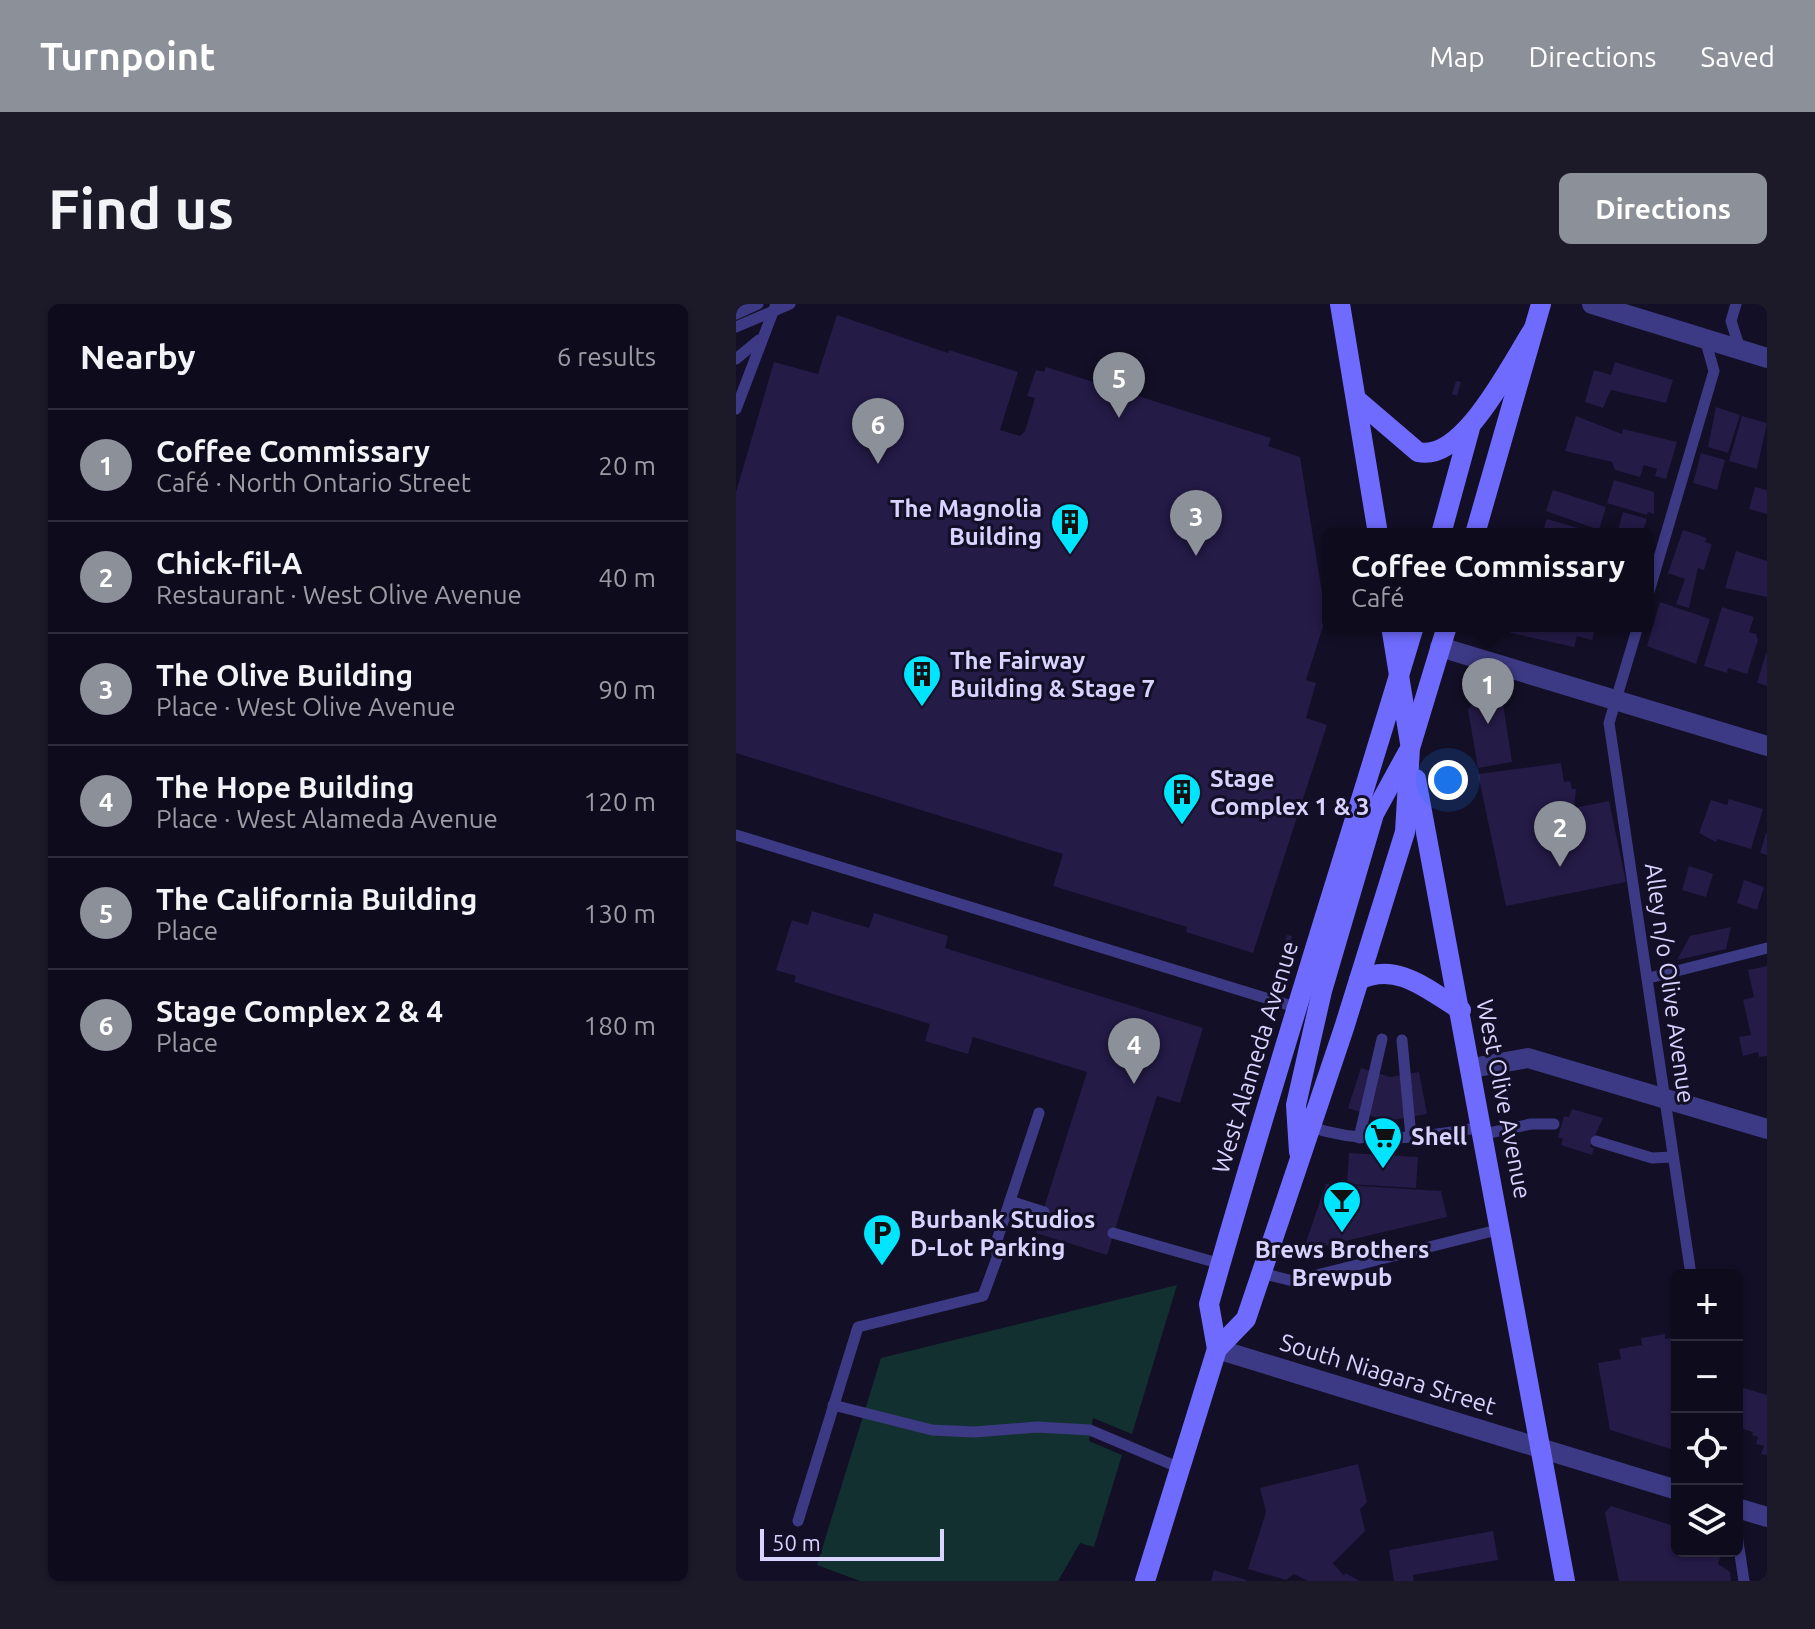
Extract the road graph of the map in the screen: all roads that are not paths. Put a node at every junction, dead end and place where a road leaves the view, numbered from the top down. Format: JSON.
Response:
{"nodes":[{"id":1,"x":758,"y":304,"type":"edge"},
{"id":2,"x":790,"y":304,"type":"edge"},
{"id":3,"x":1340,"y":304,"type":"edge"},
{"id":4,"x":1541,"y":304,"type":"edge"},
{"id":5,"x":1592,"y":304,"type":"edge"},
{"id":6,"x":1736,"y":304,"type":"edge"},
{"id":7,"x":775,"y":308,"type":"edge"},
{"id":8,"x":736,"y":314,"type":"edge"},
{"id":9,"x":736,"y":327,"type":"edge"},
{"id":10,"x":1533,"y":330,"type":"junction"},
{"id":11,"x":762,"y":336,"type":"junction"},
{"id":12,"x":1705,"y":339,"type":"junction"},
{"id":13,"x":1740,"y":349,"type":"junction"},
{"id":14,"x":1767,"y":358,"type":"edge"},
{"id":15,"x":736,"y":359,"type":"edge"},
{"id":16,"x":1356,"y":399,"type":"junction"},
{"id":17,"x":736,"y":409,"type":"edge"},
{"id":18,"x":1472,"y":424,"type":"junction"},
{"id":19,"x":1377,"y":528,"type":"edge"},
{"id":20,"x":1443,"y":528,"type":"edge"},
{"id":21,"x":1477,"y":528,"type":"edge"},
{"id":22,"x":1654,"y":575,"type":"edge"},
{"id":23,"x":1392,"y":632,"type":"edge"},
{"id":24,"x":1412,"y":632,"type":"edge"},
{"id":25,"x":1445,"y":632,"type":"edge"},
{"id":26,"x":1636,"y":632,"type":"edge"},
{"id":27,"x":1440,"y":647,"type":"junction"},
{"id":28,"x":1399,"y":676,"type":"junction"},
{"id":29,"x":1616,"y":699,"type":"junction"},
{"id":30,"x":1767,"y":746,"type":"edge"},
{"id":31,"x":1410,"y":748,"type":"junction"},
{"id":32,"x":1368,"y":782,"type":"junction"},
{"id":33,"x":736,"y":835,"type":"edge"},
{"id":34,"x":1767,"y":948,"type":"edge"},
{"id":35,"x":1649,"y":978,"type":"junction"},
{"id":36,"x":1359,"y":980,"type":"junction"},
{"id":37,"x":1295,"y":1007,"type":"junction"},
{"id":38,"x":1461,"y":1010,"type":"junction"},
{"id":39,"x":1382,"y":1039,"type":"dead end"},
{"id":40,"x":1402,"y":1040,"type":"dead end"},
{"id":41,"x":1472,"y":1068,"type":"junction"},
{"id":42,"x":1664,"y":1097,"type":"junction"},
{"id":43,"x":1767,"y":1112,"type":"edge"},
{"id":44,"x":1039,"y":1113,"type":"dead end"},
{"id":45,"x":1738,"y":1120,"type":"junction"},
{"id":46,"x":1554,"y":1124,"type":"dead end"},
{"id":47,"x":1311,"y":1127,"type":"junction"},
{"id":48,"x":1767,"y":1129,"type":"edge"},
{"id":49,"x":1484,"y":1130,"type":"junction"},
{"id":50,"x":1411,"y":1137,"type":"junction"},
{"id":51,"x":1359,"y":1138,"type":"junction"},
{"id":52,"x":1596,"y":1141,"type":"dead end"},
{"id":53,"x":1672,"y":1157,"type":"junction"},
{"id":54,"x":1300,"y":1159,"type":"junction"},
{"id":55,"x":1010,"y":1201,"type":"junction"},
{"id":56,"x":1044,"y":1212,"type":"dead end"},
{"id":57,"x":1502,"y":1229,"type":"junction"},
{"id":58,"x":1113,"y":1233,"type":"dead end"},
{"id":59,"x":1221,"y":1264,"type":"junction"},
{"id":60,"x":1690,"y":1269,"type":"edge"},
{"id":61,"x":1261,"y":1273,"type":"junction"},
{"id":62,"x":1217,"y":1349,"type":"junction"},
{"id":63,"x":833,"y":1405,"type":"junction"},
{"id":64,"x":1543,"y":1449,"type":"junction"},
{"id":65,"x":1180,"y":1468,"type":"junction"},
{"id":66,"x":1671,"y":1488,"type":"edge"},
{"id":67,"x":1743,"y":1510,"type":"edge"},
{"id":68,"x":1767,"y":1517,"type":"edge"},
{"id":69,"x":798,"y":1521,"type":"dead end"},
{"id":70,"x":1740,"y":1557,"type":"edge"},
{"id":71,"x":1145,"y":1581,"type":"edge"},
{"id":72,"x":1565,"y":1581,"type":"edge"},
{"id":73,"x":1744,"y":1581,"type":"edge"}],
"edges":[{"from":1,"to":8,"type":"lane"},
{"from":2,"to":7,"type":"lane"},
{"from":3,"to":16,"type":"main road"},
{"from":4,"to":10,"type":"main road"},
{"from":5,"to":12,"type":"street"},
{"from":6,"to":13,"type":"lane"},
{"from":7,"to":9,"type":"lane"},
{"from":7,"to":11,"type":"lane"},
{"from":10,"to":18,"type":"main road"},
{"from":10,"to":21,"type":"main road"},
{"from":11,"to":15,"type":"lane"},
{"from":11,"to":17,"type":"lane"},
{"from":12,"to":13,"type":"street"},
{"from":12,"to":22,"type":"lane"},
{"from":13,"to":14,"type":"street"},
{"from":16,"to":18,"type":"main road"},
{"from":16,"to":19,"type":"main road"},
{"from":18,"to":20,"type":"main road"},
{"from":23,"to":28,"type":"main road","name":"West Olive Avenue"},
{"from":24,"to":28,"type":"main road","name":"West Alameda Avenue"},
{"from":25,"to":27,"type":"main road","name":"West Alameda Avenue"},
{"from":26,"to":29,"type":"lane","name":"Alley n/o Olive Avenue"},
{"from":27,"to":29,"type":"street"},
{"from":27,"to":31,"type":"main road","name":"West Alameda Avenue"},
{"from":28,"to":31,"type":"main road","name":"West Olive Avenue"},
{"from":28,"to":32,"type":"main road","name":"West Alameda Avenue"},
{"from":29,"to":30,"type":"street"},
{"from":29,"to":35,"type":"lane","name":"Alley n/o Olive Avenue"},
{"from":31,"to":32,"type":"main road"},
{"from":31,"to":36,"type":"main road","name":"West Alameda Avenue"},
{"from":31,"to":38,"type":"main road","name":"West Olive Avenue"},
{"from":31,"to":54,"type":"main road","name":"West Alameda Avenue"},
{"from":32,"to":37,"type":"main road","name":"West Alameda Avenue"},
{"from":33,"to":37,"type":"lane"},
{"from":34,"to":35,"type":"lane"},
{"from":35,"to":42,"type":"lane","name":"Alley n/o Olive Avenue"},
{"from":36,"to":38,"type":"main road"},
{"from":36,"to":47,"type":"main road","name":"West Alameda Avenue"},
{"from":37,"to":59,"type":"main road","name":"West Alameda Avenue"},
{"from":38,"to":41,"type":"main road","name":"West Olive Avenue"},
{"from":39,"to":51,"type":"lane"},
{"from":40,"to":50,"type":"lane"},
{"from":41,"to":42,"type":"street"},
{"from":41,"to":49,"type":"main road","name":"West Olive Avenue"},
{"from":42,"to":45,"type":"street"},
{"from":42,"to":53,"type":"lane","name":"Alley n/o Olive Avenue"},
{"from":43,"to":45,"type":"street"},
{"from":44,"to":55,"type":"lane"},
{"from":45,"to":48,"type":"street"},
{"from":46,"to":49,"type":"lane"},
{"from":47,"to":51,"type":"lane"},
{"from":47,"to":54,"type":"main road","name":"West Alameda Avenue"},
{"from":49,"to":50,"type":"lane"},
{"from":49,"to":57,"type":"main road","name":"West Olive Avenue"},
{"from":50,"to":51,"type":"lane"},
{"from":52,"to":53,"type":"lane"},
{"from":53,"to":60,"type":"lane","name":"Alley n/o Olive Avenue"},
{"from":54,"to":61,"type":"main road","name":"West Alameda Avenue"},
{"from":55,"to":56,"type":"lane"},
{"from":55,"to":63,"type":"lane"},
{"from":57,"to":61,"type":"lane"},
{"from":57,"to":64,"type":"main road","name":"West Olive Avenue"},
{"from":58,"to":59,"type":"lane"},
{"from":59,"to":62,"type":"main road","name":"West Alameda Avenue"},
{"from":61,"to":62,"type":"main road","name":"West Alameda Avenue"},
{"from":62,"to":64,"type":"street","name":"South Niagara Street"},
{"from":62,"to":65,"type":"main road","name":"West Alameda Avenue"},
{"from":63,"to":65,"type":"lane"},
{"from":63,"to":69,"type":"lane"},
{"from":64,"to":66,"type":"street","name":"South Niagara Street"},
{"from":64,"to":72,"type":"main road","name":"West Olive Avenue"},
{"from":65,"to":71,"type":"main road","name":"West Alameda Avenue"},
{"from":67,"to":68,"type":"street"},
{"from":70,"to":73,"type":"lane"}]}
